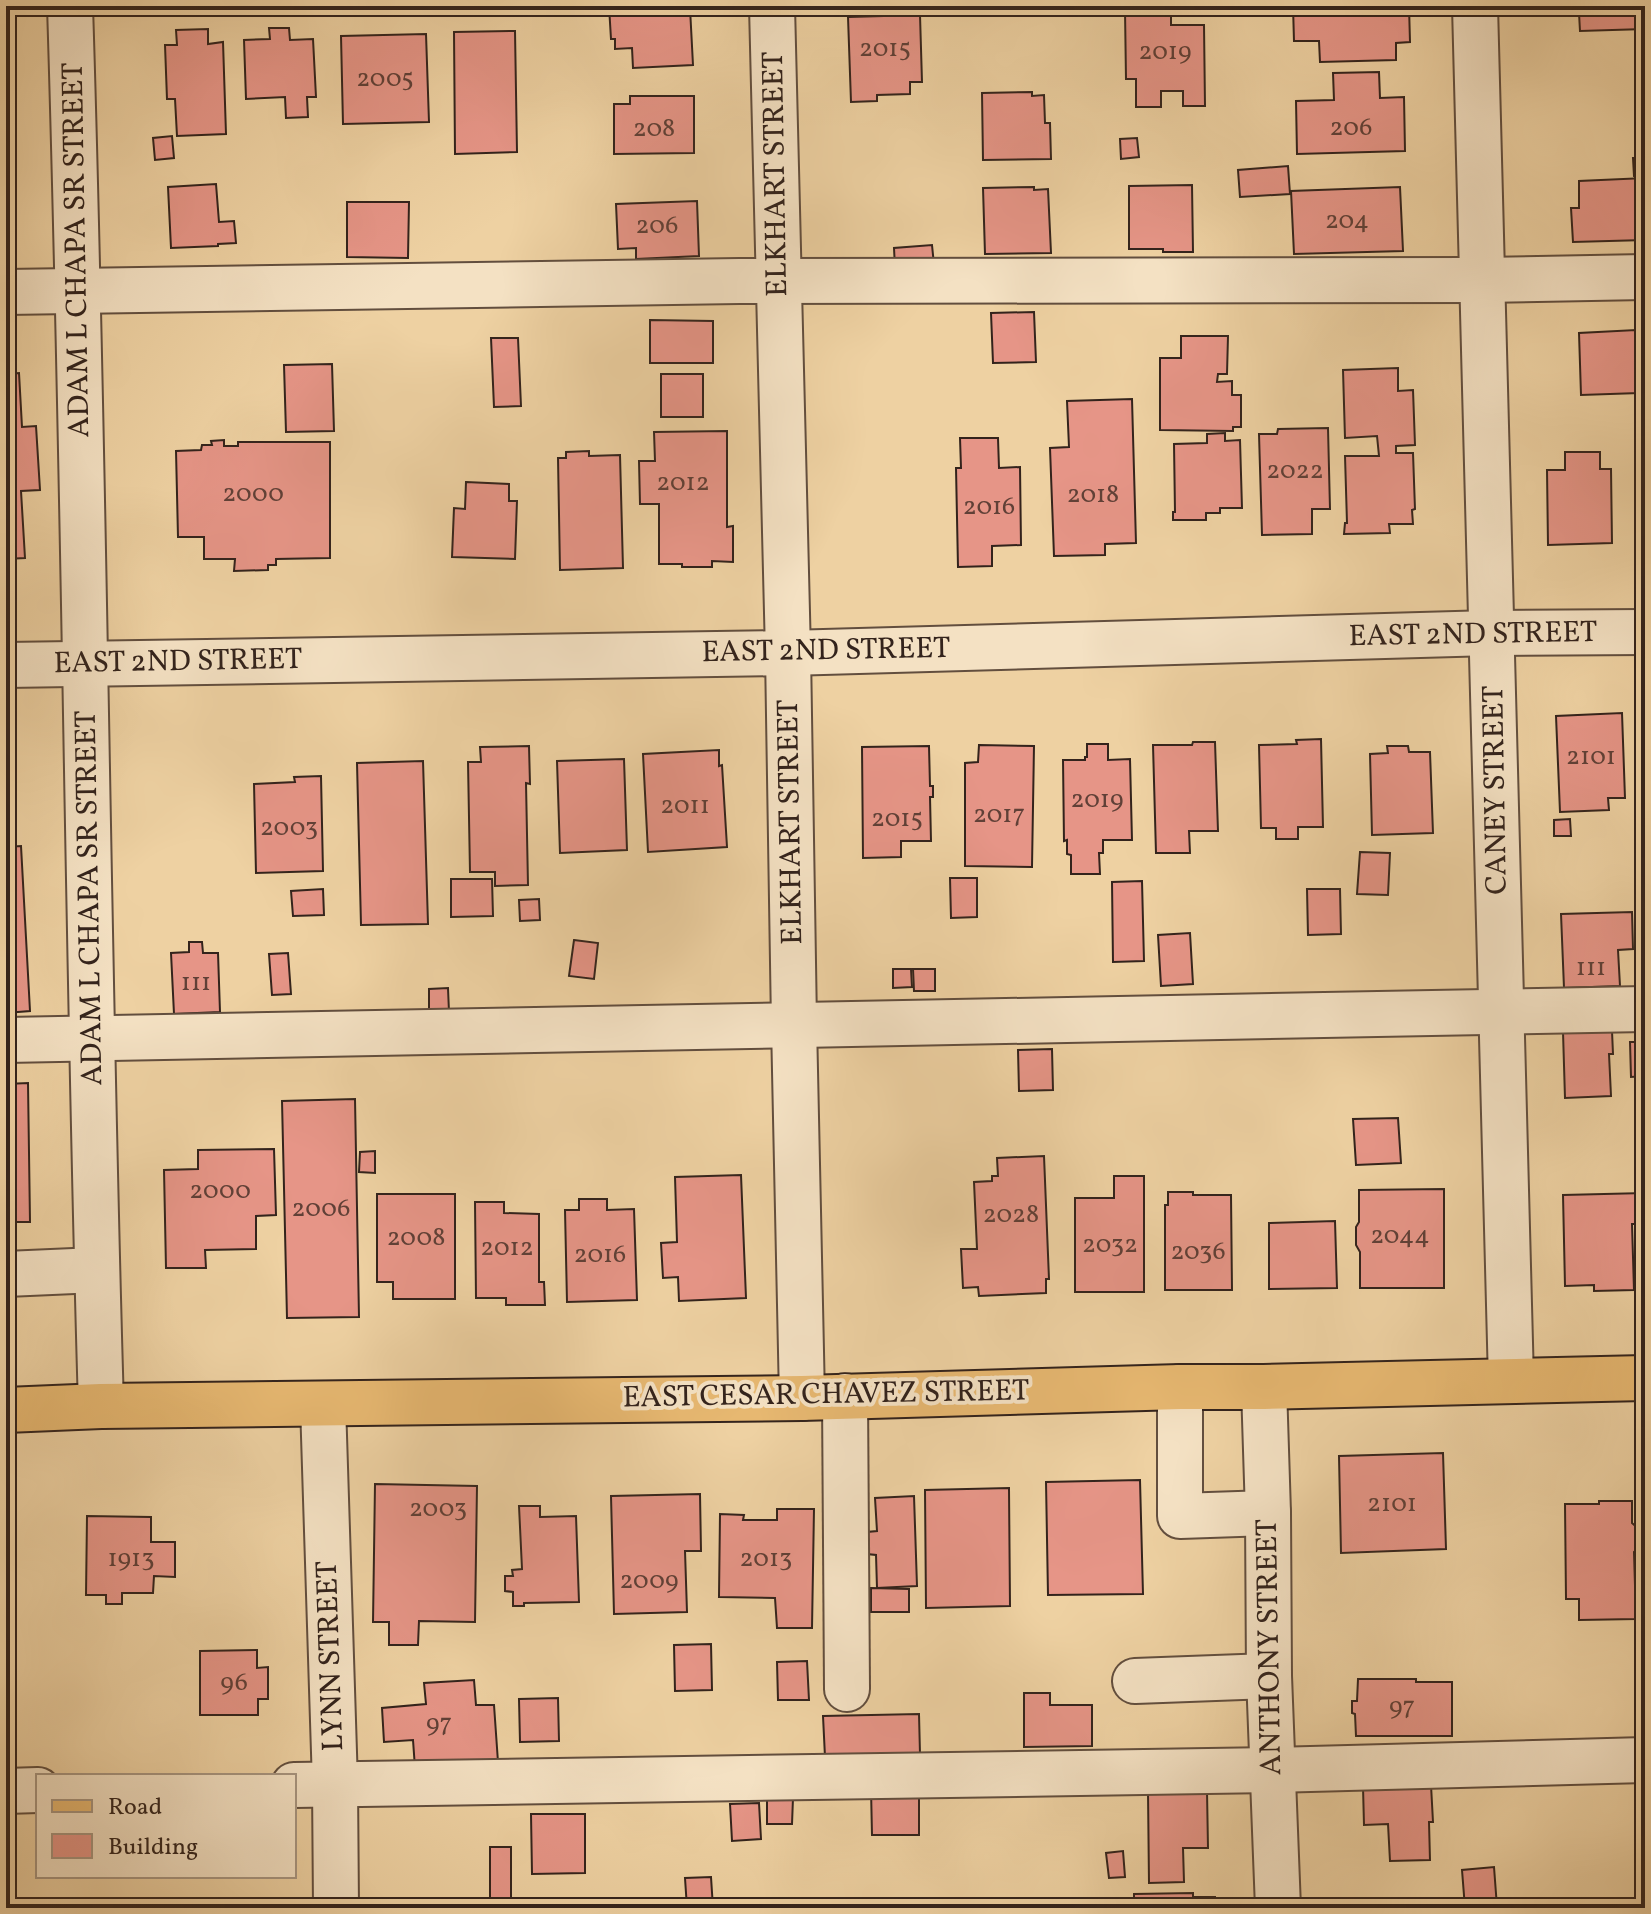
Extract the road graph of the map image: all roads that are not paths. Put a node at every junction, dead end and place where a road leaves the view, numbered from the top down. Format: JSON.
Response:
{"nodes":[{"id":1,"x":70,"y":6,"type":"edge"},
{"id":2,"x":772,"y":6,"type":"edge"},
{"id":3,"x":1475,"y":6,"type":"edge"},
{"id":4,"x":1645,"y":277,"type":"edge"},
{"id":5,"x":1482,"y":280,"type":"junction"},
{"id":6,"x":778,"y":281,"type":"junction"},
{"id":7,"x":79,"y":291,"type":"junction"},
{"id":8,"x":6,"y":292,"type":"edge"},
{"id":9,"x":1645,"y":632,"type":"edge"},
{"id":10,"x":1491,"y":633,"type":"junction"},
{"id":11,"x":788,"y":653,"type":"junction"},
{"id":12,"x":86,"y":663,"type":"junction"},
{"id":13,"x":6,"y":665,"type":"edge"},
{"id":14,"x":1645,"y":1009,"type":"edge"},
{"id":15,"x":1501,"y":1013,"type":"junction"},
{"id":16,"x":794,"y":1024,"type":"junction"},
{"id":17,"x":91,"y":1038,"type":"junction"},
{"id":18,"x":6,"y":1040,"type":"edge"},
{"id":19,"x":97,"y":1270,"type":"junction"},
{"id":20,"x":6,"y":1274,"type":"edge"},
{"id":21,"x":1645,"y":1378,"type":"edge"},
{"id":22,"x":1511,"y":1381,"type":"junction"},
{"id":23,"x":1180,"y":1387,"type":"junction"},
{"id":24,"x":1264,"y":1387,"type":"junction"},
{"id":25,"x":824,"y":1397,"type":"junction"},
{"id":26,"x":323,"y":1404,"type":"junction"},
{"id":27,"x":101,"y":1406,"type":"junction"},
{"id":28,"x":6,"y":1410,"type":"edge"},
{"id":29,"x":1268,"y":1513,"type":"junction"},
{"id":30,"x":1269,"y":1676,"type":"junction"},
{"id":31,"x":1135,"y":1681,"type":"dead end"},
{"id":32,"x":847,"y":1689,"type":"dead end"},
{"id":33,"x":1645,"y":1760,"type":"edge"},
{"id":34,"x":1273,"y":1770,"type":"junction"},
{"id":35,"x":315,"y":1785,"type":"edge"},
{"id":36,"x":36,"y":1790,"type":"edge"},
{"id":37,"x":6,"y":1791,"type":"edge"},
{"id":38,"x":336,"y":1908,"type":"edge"},
{"id":39,"x":1278,"y":1908,"type":"edge"}],
"edges":[{"from":1,"to":7,"type":"street","name":"ADAM L CHAPA SR STREET"},
{"from":2,"to":6,"type":"street","name":"ELKHART STREET"},
{"from":3,"to":5,"type":"street","name":"CANEY STREET"},
{"from":4,"to":5,"type":"street"},
{"from":5,"to":6,"type":"street"},
{"from":5,"to":10,"type":"street","name":"CANEY STREET"},
{"from":6,"to":7,"type":"street"},
{"from":6,"to":11,"type":"street","name":"ELKHART STREET"},
{"from":7,"to":8,"type":"street"},
{"from":7,"to":12,"type":"street","name":"ADAM L CHAPA SR STREET"},
{"from":9,"to":10,"type":"street","name":"EAST 2ND STREET"},
{"from":10,"to":11,"type":"street","name":"EAST 2ND STREET"},
{"from":10,"to":15,"type":"street","name":"CANEY STREET"},
{"from":11,"to":12,"type":"street","name":"EAST 2ND STREET"},
{"from":11,"to":16,"type":"street","name":"ELKHART STREET"},
{"from":12,"to":13,"type":"street","name":"EAST 2ND STREET"},
{"from":12,"to":17,"type":"street","name":"ADAM L CHAPA SR STREET"},
{"from":14,"to":15,"type":"street"},
{"from":15,"to":16,"type":"street"},
{"from":15,"to":22,"type":"street","name":"CANEY STREET"},
{"from":16,"to":17,"type":"street"},
{"from":16,"to":25,"type":"street","name":"ELKHART STREET"},
{"from":17,"to":18,"type":"street"},
{"from":17,"to":19,"type":"street","name":"ADAM L CHAPA SR STREET"},
{"from":19,"to":20,"type":"street"},
{"from":19,"to":27,"type":"street","name":"ADAM L CHAPA SR STREET"},
{"from":21,"to":22,"type":"main road","name":"EAST CESAR CHAVEZ STREET"},
{"from":22,"to":24,"type":"main road","name":"EAST CESAR CHAVEZ STREET"},
{"from":23,"to":24,"type":"main road","name":"EAST CESAR CHAVEZ STREET"},
{"from":23,"to":25,"type":"main road","name":"EAST CESAR CHAVEZ STREET"},
{"from":23,"to":29,"type":"street"},
{"from":24,"to":29,"type":"street","name":"ANTHONY STREET"},
{"from":25,"to":26,"type":"main road","name":"EAST CESAR CHAVEZ STREET"},
{"from":25,"to":32,"type":"street","name":"ELKHART STREET"},
{"from":26,"to":27,"type":"main road","name":"EAST CESAR CHAVEZ STREET"},
{"from":26,"to":35,"type":"street","name":"LYNN STREET"},
{"from":27,"to":28,"type":"main road","name":"EAST CESAR CHAVEZ STREET"},
{"from":29,"to":30,"type":"street","name":"ANTHONY STREET"},
{"from":30,"to":31,"type":"street"},
{"from":30,"to":34,"type":"street","name":"ANTHONY STREET"},
{"from":33,"to":34,"type":"street"},
{"from":34,"to":35,"type":"street"},
{"from":34,"to":39,"type":"street","name":"ANTHONY STREET"},
{"from":35,"to":38,"type":"street","name":"LYNN STREET"},
{"from":36,"to":37,"type":"street"}]}
